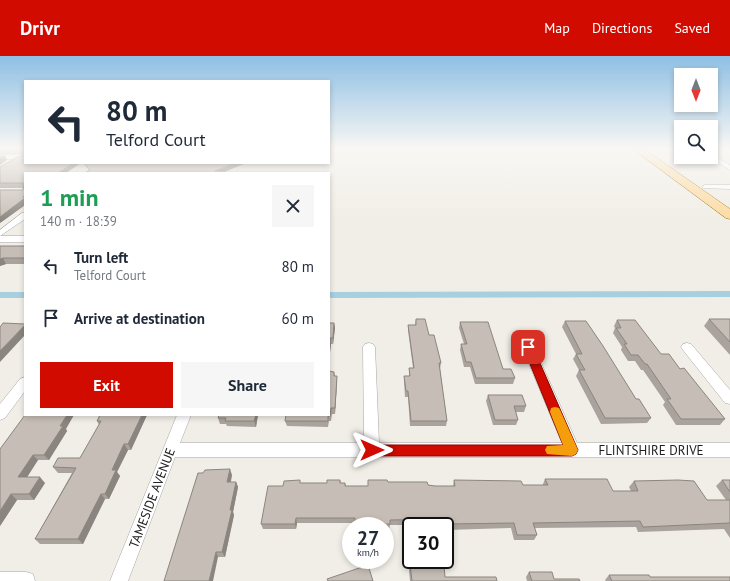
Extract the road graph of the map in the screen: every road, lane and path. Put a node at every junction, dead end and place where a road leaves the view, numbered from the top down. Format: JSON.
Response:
{"nodes":[{"id":1,"x":672,"y":174,"type":"edge"},
{"id":2,"x":685,"y":174,"type":"edge"},
{"id":3,"x":705,"y":187,"type":"junction"},
{"id":4,"x":730,"y":187,"type":"edge"},
{"id":5,"x":730,"y":204,"type":"edge"},
{"id":6,"x":24,"y":215,"type":"edge"},
{"id":7,"x":730,"y":215,"type":"edge"},
{"id":8,"x":0,"y":234,"type":"edge"},
{"id":9,"x":0,"y":239,"type":"edge"},
{"id":10,"x":24,"y":239,"type":"edge"},
{"id":11,"x":369,"y":347,"type":"dead end"},
{"id":12,"x":528,"y":347,"type":"dead end"},
{"id":13,"x":687,"y":347,"type":"dead end"},
{"id":14,"x":24,"y":383,"type":"edge"},
{"id":15,"x":730,"y":399,"type":"edge"},
{"id":16,"x":0,"y":414,"type":"edge"},
{"id":17,"x":184,"y":416,"type":"edge"},
{"id":18,"x":171,"y":450,"type":"junction"},
{"id":19,"x":372,"y":450,"type":"junction"},
{"id":20,"x":572,"y":450,"type":"junction"},
{"id":21,"x":730,"y":450,"type":"edge"},
{"id":22,"x":0,"y":581,"type":"edge"},
{"id":23,"x":26,"y":581,"type":"edge"},
{"id":24,"x":119,"y":581,"type":"edge"}],
"edges":[{"from":1,"to":7,"type":"main road"},
{"from":2,"to":3,"type":"main road"},
{"from":3,"to":4,"type":"street"},
{"from":3,"to":5,"type":"main road"},
{"from":6,"to":8,"type":"street"},
{"from":9,"to":10,"type":"street"},
{"from":11,"to":19,"type":"street"},
{"from":12,"to":20,"type":"street"},
{"from":13,"to":15,"type":"street"},
{"from":14,"to":16,"type":"street"},
{"from":17,"to":18,"type":"street","name":"TAMESIDE AVENUE"},
{"from":18,"to":19,"type":"street","name":"FLINTSHIRE DRIVE"},
{"from":18,"to":24,"type":"street","name":"TAMESIDE AVENUE"},
{"from":19,"to":20,"type":"street","name":"FLINTSHIRE DRIVE"},
{"from":20,"to":21,"type":"street","name":"FLINTSHIRE DRIVE"},
{"from":22,"to":23,"type":"street"}]}
